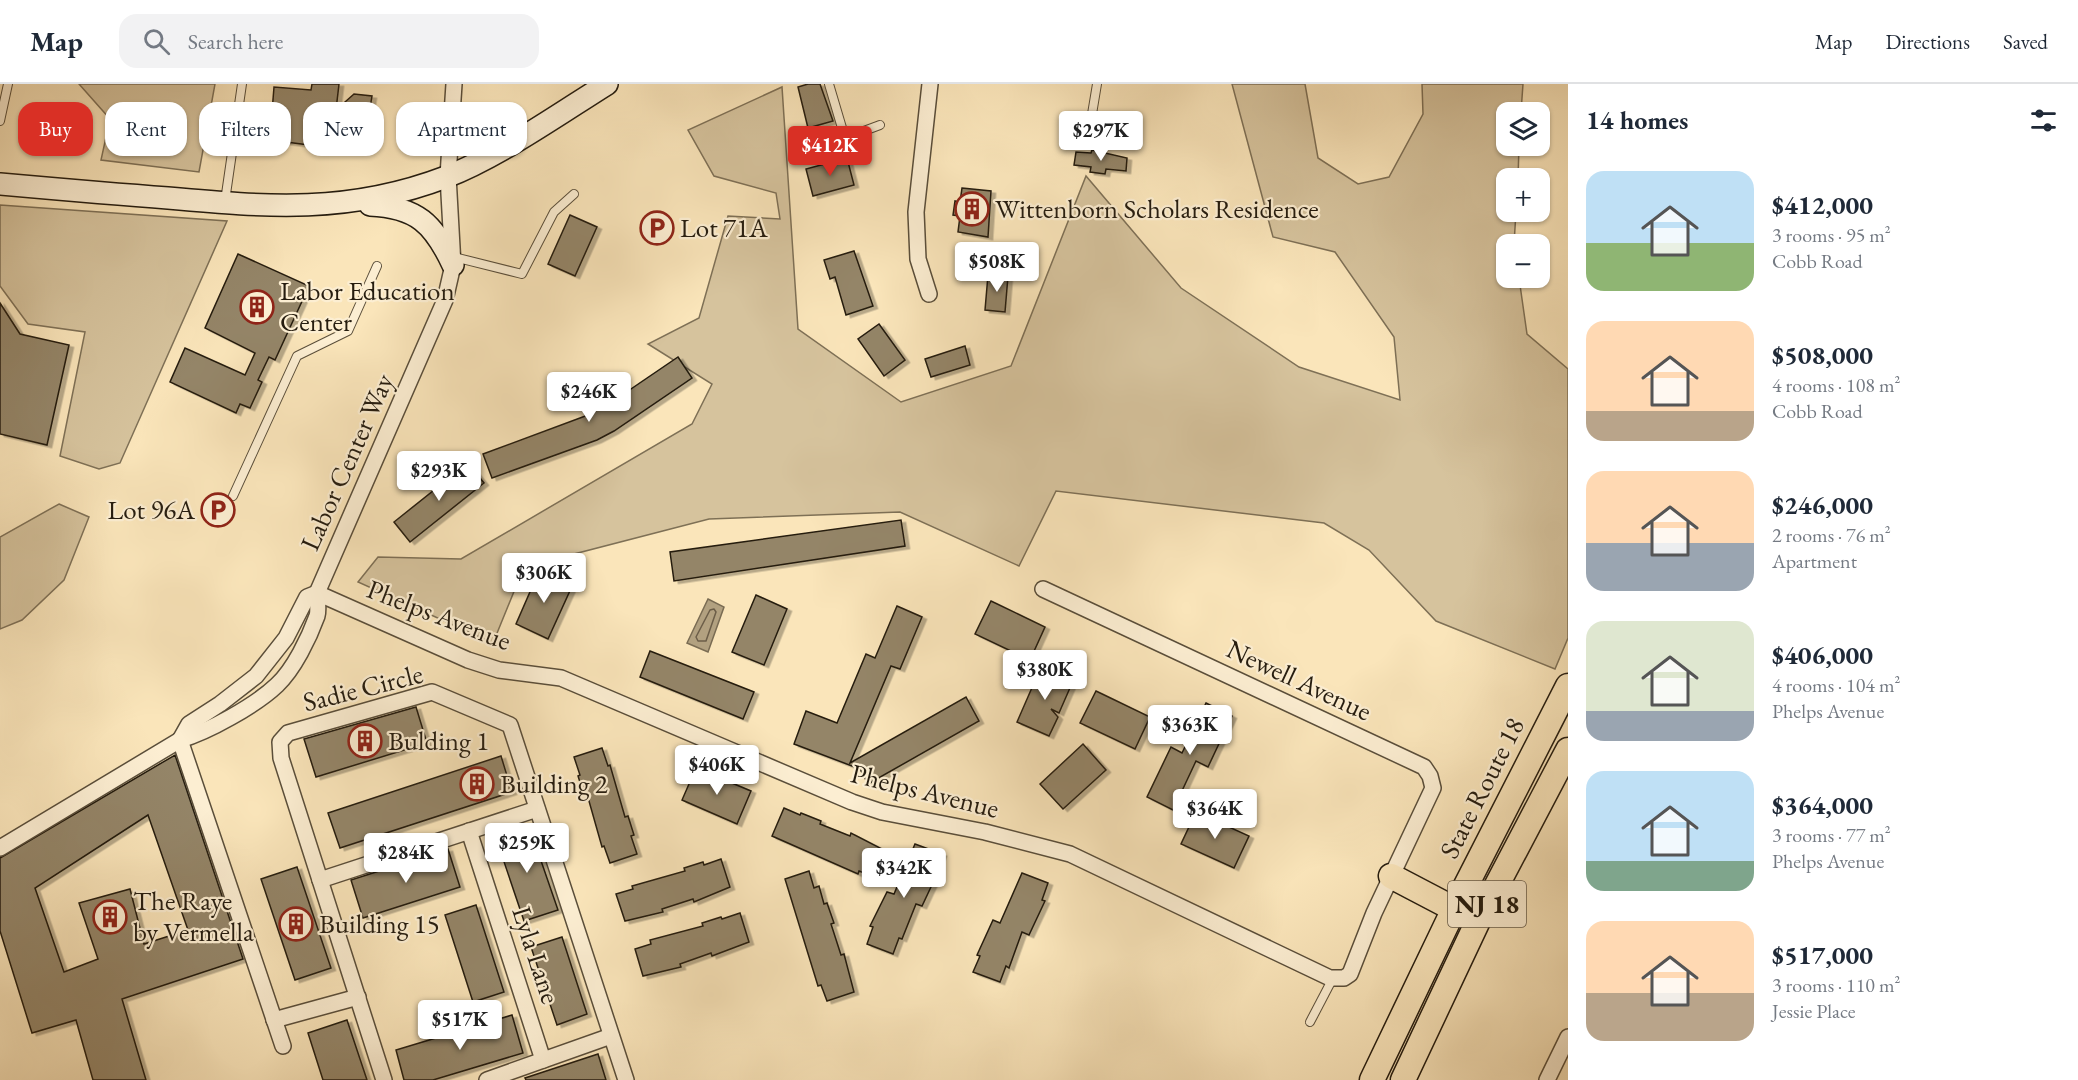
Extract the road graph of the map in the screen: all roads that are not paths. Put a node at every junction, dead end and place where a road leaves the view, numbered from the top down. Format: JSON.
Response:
{"nodes":[{"id":1,"x":8,"y":84,"type":"edge"},
{"id":2,"x":242,"y":84,"type":"edge"},
{"id":3,"x":454,"y":84,"type":"edge"},
{"id":4,"x":607,"y":84,"type":"edge"},
{"id":5,"x":829,"y":84,"type":"edge"},
{"id":6,"x":930,"y":84,"type":"edge"},
{"id":7,"x":1097,"y":84,"type":"edge"},
{"id":8,"x":0,"y":121,"type":"edge"},
{"id":9,"x":880,"y":125,"type":"dead end"},
{"id":10,"x":1118,"y":131,"type":"dead end"},
{"id":11,"x":448,"y":176,"type":"junction"},
{"id":12,"x":0,"y":184,"type":"edge"},
{"id":13,"x":574,"y":194,"type":"dead end"},
{"id":14,"x":225,"y":203,"type":"junction"},
{"id":15,"x":318,"y":206,"type":"junction"},
{"id":16,"x":452,"y":261,"type":"junction"},
{"id":17,"x":377,"y":266,"type":"dead end"},
{"id":18,"x":929,"y":294,"type":"dead end"},
{"id":19,"x":233,"y":496,"type":"dead end"},
{"id":20,"x":1043,"y":589,"type":"dead end"},
{"id":21,"x":317,"y":593,"type":"junction"},
{"id":22,"x":1568,"y":686,"type":"edge"},
{"id":23,"x":180,"y":740,"type":"junction"},
{"id":24,"x":1568,"y":750,"type":"edge"},
{"id":25,"x":537,"y":808,"type":"junction"},
{"id":26,"x":469,"y":831,"type":"junction"},
{"id":27,"x":0,"y":848,"type":"edge"},
{"id":28,"x":1391,"y":876,"type":"junction"},
{"id":29,"x":320,"y":880,"type":"junction"},
{"id":30,"x":1454,"y":909,"type":"junction"},
{"id":31,"x":1333,"y":978,"type":"junction"},
{"id":32,"x":358,"y":997,"type":"junction"},
{"id":33,"x":274,"y":1020,"type":"junction"},
{"id":34,"x":1310,"y":1022,"type":"dead end"},
{"id":35,"x":611,"y":1036,"type":"junction"},
{"id":36,"x":1568,"y":1037,"type":"edge"},
{"id":37,"x":284,"y":1046,"type":"dead end"},
{"id":38,"x":543,"y":1060,"type":"junction"},
{"id":39,"x":384,"y":1080,"type":"edge"},
{"id":40,"x":487,"y":1080,"type":"edge"},
{"id":41,"x":626,"y":1080,"type":"edge"},
{"id":42,"x":1372,"y":1080,"type":"edge"},
{"id":43,"x":1403,"y":1080,"type":"edge"},
{"id":44,"x":1547,"y":1080,"type":"edge"}],
"edges":[{"from":1,"to":8,"type":"lane"},
{"from":2,"to":14,"type":"lane"},
{"from":3,"to":11,"type":"street","name":"Labor Center Way"},
{"from":4,"to":11,"type":"main road"},
{"from":5,"to":9,"type":"lane"},
{"from":6,"to":18,"type":"street"},
{"from":7,"to":10,"type":"lane"},
{"from":11,"to":15,"type":"main road"},
{"from":11,"to":16,"type":"street","name":"Labor Center Way"},
{"from":12,"to":14,"type":"main road"},
{"from":13,"to":16,"type":"lane"},
{"from":14,"to":15,"type":"main road"},
{"from":15,"to":16,"type":"main road"},
{"from":16,"to":21,"type":"street","name":"Labor Center Way"},
{"from":17,"to":19,"type":"lane"},
{"from":20,"to":28,"type":"street","name":"Newell Avenue"},
{"from":21,"to":23,"type":"street"},
{"from":21,"to":23,"type":"street"},
{"from":21,"to":31,"type":"street","name":"Phelps Avenue"},
{"from":22,"to":30,"type":"highway","name":"State Route 18","number":"NJ 18"},
{"from":23,"to":27,"type":"street"},
{"from":23,"to":33,"type":"street"},
{"from":24,"to":43,"type":"highway","number":"NJ 18"},
{"from":25,"to":26,"type":"street"},
{"from":25,"to":29,"type":"street","name":"Sadie Circle"},
{"from":25,"to":35,"type":"street","name":"Sadie Circle"},
{"from":26,"to":29,"type":"street"},
{"from":26,"to":38,"type":"street","name":"Lyla Lane"},
{"from":28,"to":30,"type":"highway"},
{"from":28,"to":31,"type":"street"},
{"from":29,"to":32,"type":"street","name":"Sadie Circle"},
{"from":30,"to":42,"type":"highway","name":"State Route 18","number":"NJ 18"},
{"from":31,"to":34,"type":"lane"},
{"from":32,"to":33,"type":"street"},
{"from":32,"to":39,"type":"street","name":"Sadie Circle"},
{"from":33,"to":37,"type":"street"},
{"from":35,"to":38,"type":"street"},
{"from":35,"to":41,"type":"street","name":"Sadie Circle"},
{"from":36,"to":44,"type":"street"},
{"from":38,"to":40,"type":"street"}]}
